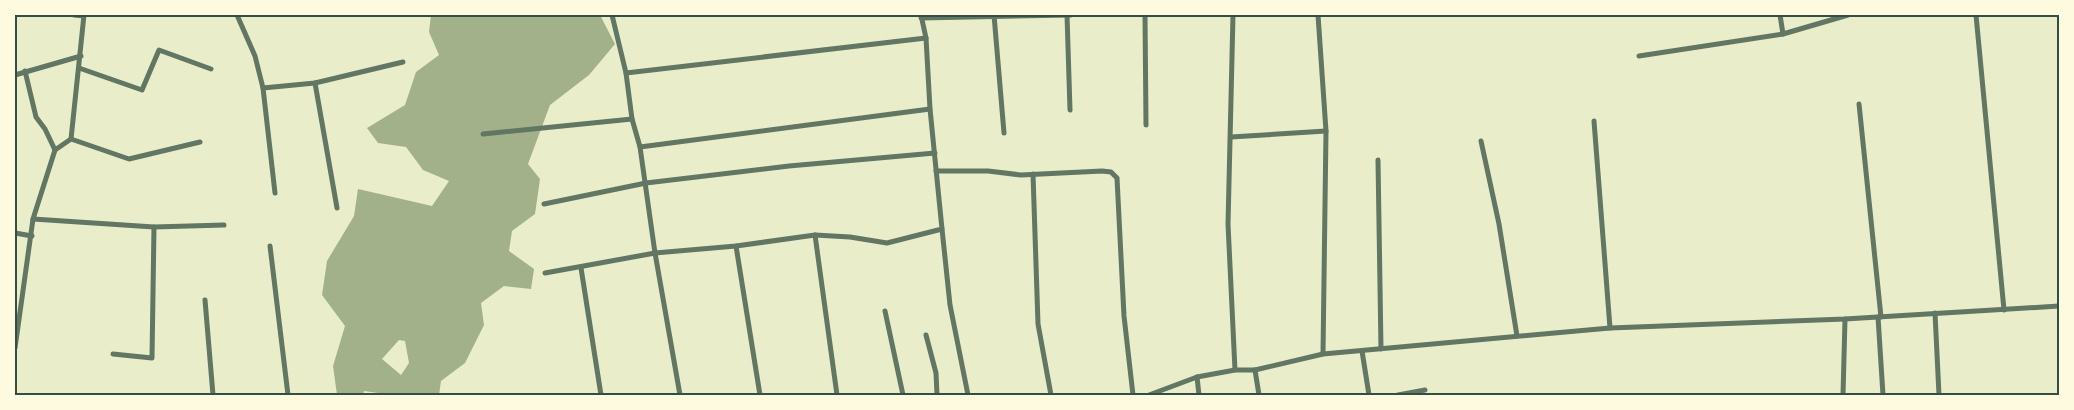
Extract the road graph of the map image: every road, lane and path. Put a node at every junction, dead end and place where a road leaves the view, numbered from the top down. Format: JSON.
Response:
{"nodes":[{"id":1,"x":74,"y":15,"type":"edge"},
{"id":2,"x":84,"y":15,"type":"edge"},
{"id":3,"x":237,"y":15,"type":"edge"},
{"id":4,"x":612,"y":15,"type":"edge"},
{"id":5,"x":1067,"y":15,"type":"edge"},
{"id":6,"x":1071,"y":15,"type":"edge"},
{"id":7,"x":1144,"y":15,"type":"edge"},
{"id":8,"x":1233,"y":15,"type":"edge"},
{"id":9,"x":1318,"y":15,"type":"edge"},
{"id":10,"x":1780,"y":15,"type":"edge"},
{"id":11,"x":1848,"y":15,"type":"edge"},
{"id":12,"x":1976,"y":15,"type":"edge"},
{"id":13,"x":921,"y":16,"type":"edge"},
{"id":14,"x":994,"y":16,"type":"edge"},
{"id":15,"x":1783,"y":34,"type":"junction"},
{"id":16,"x":926,"y":38,"type":"junction"},
{"id":17,"x":80,"y":56,"type":"junction"},
{"id":18,"x":1640,"y":56,"type":"dead end"},
{"id":19,"x":403,"y":62,"type":"dead end"},
{"id":20,"x":79,"y":68,"type":"junction"},
{"id":21,"x":211,"y":69,"type":"dead end"},
{"id":22,"x":25,"y":71,"type":"junction"},
{"id":23,"x":626,"y":73,"type":"junction"},
{"id":24,"x":15,"y":75,"type":"edge"},
{"id":25,"x":315,"y":83,"type":"junction"},
{"id":26,"x":263,"y":88,"type":"junction"},
{"id":27,"x":1859,"y":104,"type":"dead end"},
{"id":28,"x":930,"y":109,"type":"junction"},
{"id":29,"x":1070,"y":110,"type":"dead end"},
{"id":30,"x":632,"y":119,"type":"junction"},
{"id":31,"x":1594,"y":121,"type":"dead end"},
{"id":32,"x":1146,"y":125,"type":"dead end"},
{"id":33,"x":1326,"y":131,"type":"junction"},
{"id":34,"x":1004,"y":133,"type":"dead end"},
{"id":35,"x":483,"y":134,"type":"dead end"},
{"id":36,"x":1230,"y":137,"type":"junction"},
{"id":37,"x":71,"y":139,"type":"junction"},
{"id":38,"x":1481,"y":141,"type":"dead end"},
{"id":39,"x":200,"y":142,"type":"dead end"},
{"id":40,"x":640,"y":147,"type":"junction"},
{"id":41,"x":54,"y":150,"type":"junction"},
{"id":42,"x":934,"y":153,"type":"junction"},
{"id":43,"x":1378,"y":160,"type":"dead end"},
{"id":44,"x":936,"y":171,"type":"junction"},
{"id":45,"x":1033,"y":174,"type":"junction"},
{"id":46,"x":646,"y":184,"type":"junction"},
{"id":47,"x":275,"y":193,"type":"dead end"},
{"id":48,"x":544,"y":204,"type":"dead end"},
{"id":49,"x":337,"y":208,"type":"dead end"},
{"id":50,"x":34,"y":219,"type":"junction"},
{"id":51,"x":224,"y":225,"type":"dead end"},
{"id":52,"x":154,"y":227,"type":"junction"},
{"id":53,"x":942,"y":229,"type":"junction"},
{"id":54,"x":15,"y":233,"type":"edge"},
{"id":55,"x":815,"y":235,"type":"junction"},
{"id":56,"x":32,"y":236,"type":"junction"},
{"id":57,"x":270,"y":246,"type":"dead end"},
{"id":58,"x":736,"y":246,"type":"junction"},
{"id":59,"x":655,"y":253,"type":"junction"},
{"id":60,"x":582,"y":268,"type":"junction"},
{"id":61,"x":545,"y":273,"type":"dead end"},
{"id":62,"x":204,"y":300,"type":"dead end"},
{"id":63,"x":2059,"y":306,"type":"edge"},
{"id":64,"x":17,"y":309,"type":"edge"},
{"id":65,"x":2004,"y":310,"type":"junction"},
{"id":66,"x":885,"y":311,"type":"dead end"},
{"id":67,"x":1935,"y":314,"type":"junction"},
{"id":68,"x":1879,"y":317,"type":"junction"},
{"id":69,"x":1845,"y":319,"type":"junction"},
{"id":70,"x":1610,"y":328,"type":"junction"},
{"id":71,"x":926,"y":335,"type":"dead end"},
{"id":72,"x":1517,"y":336,"type":"junction"},
{"id":73,"x":15,"y":348,"type":"edge"},
{"id":74,"x":1381,"y":349,"type":"junction"},
{"id":75,"x":1362,"y":351,"type":"junction"},
{"id":76,"x":113,"y":354,"type":"dead end"},
{"id":77,"x":1323,"y":354,"type":"junction"},
{"id":78,"x":1235,"y":370,"type":"junction"},
{"id":79,"x":1255,"y":370,"type":"junction"},
{"id":80,"x":1197,"y":377,"type":"junction"},
{"id":81,"x":1424,"y":390,"type":"dead end"},
{"id":82,"x":213,"y":395,"type":"edge"},
{"id":83,"x":288,"y":395,"type":"edge"},
{"id":84,"x":602,"y":395,"type":"edge"},
{"id":85,"x":680,"y":395,"type":"edge"},
{"id":86,"x":760,"y":395,"type":"edge"},
{"id":87,"x":837,"y":395,"type":"edge"},
{"id":88,"x":903,"y":395,"type":"edge"},
{"id":89,"x":937,"y":395,"type":"edge"},
{"id":90,"x":968,"y":395,"type":"edge"},
{"id":91,"x":1051,"y":395,"type":"edge"},
{"id":92,"x":1133,"y":395,"type":"edge"},
{"id":93,"x":1149,"y":395,"type":"edge"},
{"id":94,"x":1199,"y":395,"type":"edge"},
{"id":95,"x":1259,"y":395,"type":"edge"},
{"id":96,"x":1369,"y":395,"type":"edge"},
{"id":97,"x":1398,"y":395,"type":"edge"},
{"id":98,"x":1843,"y":395,"type":"edge"},
{"id":99,"x":1883,"y":395,"type":"edge"},
{"id":100,"x":1939,"y":395,"type":"edge"}],
"edges":[{"from":1,"to":2,"type":"street"},
{"from":2,"to":17,"type":"street"},
{"from":3,"to":26,"type":"street"},
{"from":4,"to":23,"type":"street"},
{"from":5,"to":6,"type":"street"},
{"from":5,"to":14,"type":"street"},
{"from":5,"to":29,"type":"street"},
{"from":7,"to":32,"type":"street"},
{"from":8,"to":36,"type":"street"},
{"from":9,"to":33,"type":"street"},
{"from":10,"to":15,"type":"street"},
{"from":11,"to":15,"type":"street"},
{"from":12,"to":65,"type":"street"},
{"from":13,"to":14,"type":"street"},
{"from":13,"to":16,"type":"street"},
{"from":14,"to":34,"type":"street"},
{"from":15,"to":18,"type":"street"},
{"from":16,"to":23,"type":"street"},
{"from":16,"to":28,"type":"street"},
{"from":17,"to":20,"type":"street"},
{"from":17,"to":22,"type":"street"},
{"from":19,"to":25,"type":"street"},
{"from":20,"to":21,"type":"street"},
{"from":20,"to":37,"type":"street"},
{"from":22,"to":24,"type":"street"},
{"from":22,"to":41,"type":"street"},
{"from":23,"to":30,"type":"street"},
{"from":25,"to":26,"type":"street"},
{"from":25,"to":49,"type":"street"},
{"from":26,"to":47,"type":"street"},
{"from":27,"to":68,"type":"street"},
{"from":28,"to":40,"type":"street"},
{"from":28,"to":42,"type":"street"},
{"from":30,"to":35,"type":"street"},
{"from":30,"to":40,"type":"street"},
{"from":31,"to":70,"type":"street"},
{"from":33,"to":36,"type":"street"},
{"from":33,"to":77,"type":"street"},
{"from":36,"to":78,"type":"street"},
{"from":37,"to":39,"type":"street"},
{"from":37,"to":41,"type":"street"},
{"from":38,"to":72,"type":"street"},
{"from":40,"to":46,"type":"street"},
{"from":41,"to":50,"type":"street"},
{"from":42,"to":44,"type":"street"},
{"from":42,"to":46,"type":"street"},
{"from":43,"to":74,"type":"street"},
{"from":44,"to":45,"type":"street"},
{"from":44,"to":53,"type":"street"},
{"from":45,"to":91,"type":"street"},
{"from":45,"to":92,"type":"street"},
{"from":46,"to":48,"type":"street"},
{"from":46,"to":59,"type":"street"},
{"from":50,"to":52,"type":"street"},
{"from":50,"to":56,"type":"street"},
{"from":51,"to":52,"type":"street"},
{"from":52,"to":76,"type":"street"},
{"from":53,"to":55,"type":"street"},
{"from":53,"to":90,"type":"street"},
{"from":54,"to":56,"type":"street"},
{"from":55,"to":58,"type":"street"},
{"from":55,"to":87,"type":"street"},
{"from":56,"to":64,"type":"street"},
{"from":57,"to":83,"type":"street"},
{"from":58,"to":59,"type":"street"},
{"from":58,"to":86,"type":"street"},
{"from":59,"to":60,"type":"street"},
{"from":59,"to":85,"type":"street"},
{"from":60,"to":61,"type":"street"},
{"from":60,"to":84,"type":"street"},
{"from":62,"to":82,"type":"street"},
{"from":63,"to":65,"type":"street"},
{"from":64,"to":73,"type":"street"},
{"from":65,"to":67,"type":"street"},
{"from":66,"to":88,"type":"street"},
{"from":67,"to":68,"type":"street"},
{"from":67,"to":100,"type":"street"},
{"from":68,"to":69,"type":"street"},
{"from":68,"to":99,"type":"street"},
{"from":69,"to":70,"type":"street"},
{"from":69,"to":98,"type":"street"},
{"from":70,"to":72,"type":"street"},
{"from":71,"to":89,"type":"street"},
{"from":72,"to":74,"type":"street"},
{"from":74,"to":75,"type":"street"},
{"from":75,"to":77,"type":"street"},
{"from":75,"to":96,"type":"street"},
{"from":77,"to":79,"type":"street"},
{"from":78,"to":79,"type":"street"},
{"from":78,"to":80,"type":"street"},
{"from":79,"to":95,"type":"street"},
{"from":80,"to":93,"type":"street"},
{"from":80,"to":94,"type":"street"},
{"from":81,"to":97,"type":"street"}]}
